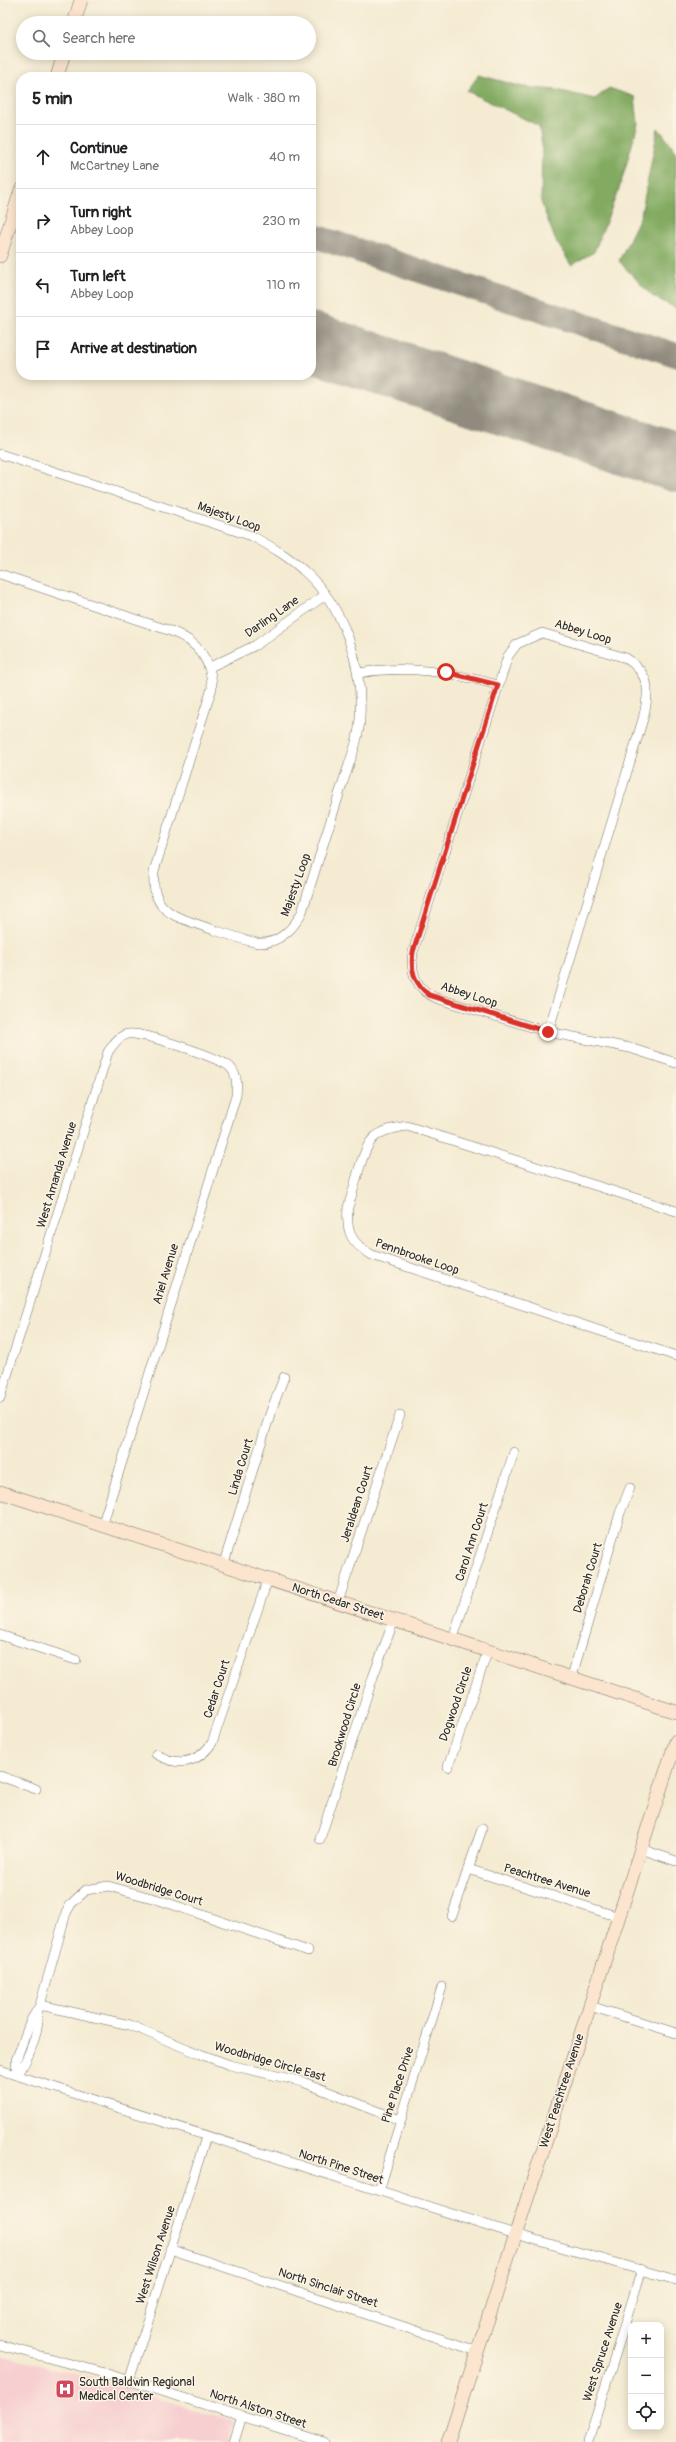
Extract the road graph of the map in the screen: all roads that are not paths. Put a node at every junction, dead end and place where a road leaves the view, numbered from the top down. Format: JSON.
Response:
{"nodes":[{"id":1,"x":81,"y":0,"type":"edge"},
{"id":2,"x":76,"y":16,"type":"edge"},
{"id":3,"x":62,"y":60,"type":"edge"},
{"id":4,"x":58,"y":72,"type":"edge"},
{"id":5,"x":16,"y":206,"type":"edge"},
{"id":6,"x":0,"y":256,"type":"edge"},
{"id":7,"x":0,"y":454,"type":"edge"},
{"id":8,"x":0,"y":574,"type":"edge"},
{"id":9,"x":325,"y":595,"type":"junction"},
{"id":10,"x":210,"y":667,"type":"junction"},
{"id":11,"x":358,"y":673,"type":"junction"},
{"id":12,"x":498,"y":685,"type":"junction"},
{"id":13,"x":548,"y":1032,"type":"junction"},
{"id":14,"x":195,"y":1052,"type":"joint"},
{"id":15,"x":676,"y":1063,"type":"edge"},
{"id":16,"x":676,"y":1211,"type":"edge"},
{"id":17,"x":676,"y":1356,"type":"edge"},
{"id":18,"x":284,"y":1377,"type":"dead end"},
{"id":19,"x":0,"y":1398,"type":"edge"},
{"id":20,"x":400,"y":1415,"type":"dead end"},
{"id":21,"x":514,"y":1452,"type":"dead end"},
{"id":22,"x":630,"y":1488,"type":"dead end"},
{"id":23,"x":0,"y":1492,"type":"edge"},
{"id":24,"x":102,"y":1526,"type":"junction"},
{"id":25,"x":223,"y":1566,"type":"junction"},
{"id":26,"x":268,"y":1580,"type":"junction"},
{"id":27,"x":338,"y":1602,"type":"junction"},
{"id":28,"x":394,"y":1620,"type":"junction"},
{"id":29,"x":0,"y":1635,"type":"edge"},
{"id":30,"x":453,"y":1638,"type":"junction"},
{"id":31,"x":488,"y":1650,"type":"junction"},
{"id":32,"x":76,"y":1660,"type":"dead end"},
{"id":33,"x":572,"y":1676,"type":"junction"},
{"id":34,"x":676,"y":1712,"type":"edge"},
{"id":35,"x":676,"y":1741,"type":"edge"},
{"id":36,"x":156,"y":1754,"type":"dead end"},
{"id":37,"x":448,"y":1767,"type":"dead end"},
{"id":38,"x":0,"y":1776,"type":"edge"},
{"id":39,"x":36,"y":1789,"type":"dead end"},
{"id":40,"x":482,"y":1829,"type":"dead end"},
{"id":41,"x":320,"y":1839,"type":"dead end"},
{"id":42,"x":641,"y":1849,"type":"junction"},
{"id":43,"x":676,"y":1861,"type":"edge"},
{"id":44,"x":468,"y":1869,"type":"junction"},
{"id":45,"x":452,"y":1916,"type":"dead end"},
{"id":46,"x":619,"y":1917,"type":"junction"},
{"id":47,"x":308,"y":1951,"type":"dead end"},
{"id":48,"x":442,"y":1987,"type":"dead end"},
{"id":49,"x":590,"y":2006,"type":"junction"},
{"id":50,"x":38,"y":2009,"type":"junction"},
{"id":51,"x":676,"y":2034,"type":"edge"},
{"id":52,"x":0,"y":2070,"type":"edge"},
{"id":53,"x":17,"y":2075,"type":"junction"},
{"id":54,"x":400,"y":2120,"type":"junction"},
{"id":55,"x":206,"y":2137,"type":"junction"},
{"id":56,"x":378,"y":2191,"type":"junction"},
{"id":57,"x":515,"y":2234,"type":"junction"},
{"id":58,"x":170,"y":2249,"type":"junction"},
{"id":59,"x":642,"y":2269,"type":"junction"},
{"id":60,"x":676,"y":2280,"type":"edge"},
{"id":61,"x":0,"y":2345,"type":"edge"},
{"id":62,"x":477,"y":2351,"type":"junction"},
{"id":63,"x":129,"y":2381,"type":"junction"},
{"id":64,"x":242,"y":2416,"type":"junction"},
{"id":65,"x":234,"y":2442,"type":"edge"},
{"id":66,"x":324,"y":2442,"type":"edge"},
{"id":67,"x":448,"y":2442,"type":"edge"},
{"id":68,"x":588,"y":2442,"type":"edge"}],
"edges":[{"from":1,"to":2,"type":"street"},
{"from":3,"to":4,"type":"street"},
{"from":5,"to":6,"type":"street"},
{"from":7,"to":9,"type":"street","name":"Majesty Loop"},
{"from":8,"to":10,"type":"street","name":"Majesty Loop"},
{"from":9,"to":10,"type":"street","name":"Darling Lane"},
{"from":9,"to":11,"type":"street","name":"Majesty Loop"},
{"from":10,"to":11,"type":"street","name":"Majesty Loop"},
{"from":11,"to":12,"type":"street"},
{"from":12,"to":13,"type":"street","name":"Abbey Loop"},
{"from":12,"to":13,"type":"street","name":"Abbey Loop"},
{"from":13,"to":15,"type":"street","name":"Abbey Loop"},
{"from":14,"to":19,"type":"street","name":"West Amanda Avenue"},
{"from":14,"to":24,"type":"street","name":"Ariel Avenue"},
{"from":16,"to":17,"type":"street","name":"Pennbrooke Loop"},
{"from":18,"to":25,"type":"street","name":"Linda Court"},
{"from":20,"to":27,"type":"street","name":"Jeraldean Court"},
{"from":21,"to":30,"type":"street","name":"Carol Ann Court"},
{"from":22,"to":33,"type":"street","name":"Deborah Court"},
{"from":23,"to":24,"type":"street","name":"North Cedar Street"},
{"from":24,"to":25,"type":"street","name":"North Cedar Street"},
{"from":25,"to":26,"type":"street","name":"North Cedar Street"},
{"from":26,"to":27,"type":"street","name":"North Cedar Street"},
{"from":26,"to":36,"type":"street","name":"Cedar Court"},
{"from":27,"to":28,"type":"street","name":"North Cedar Street"},
{"from":28,"to":30,"type":"street","name":"North Cedar Street"},
{"from":28,"to":41,"type":"street","name":"Brookwood Circle"},
{"from":29,"to":32,"type":"street"},
{"from":30,"to":31,"type":"street","name":"North Cedar Street"},
{"from":31,"to":33,"type":"street","name":"North Cedar Street"},
{"from":31,"to":37,"type":"street","name":"Dogwood Circle"},
{"from":33,"to":34,"type":"street","name":"North Cedar Street"},
{"from":35,"to":42,"type":"street","name":"West Peachtree Avenue"},
{"from":38,"to":39,"type":"street"},
{"from":40,"to":44,"type":"street"},
{"from":42,"to":43,"type":"street"},
{"from":42,"to":46,"type":"street","name":"West Peachtree Avenue"},
{"from":44,"to":45,"type":"street"},
{"from":44,"to":46,"type":"street","name":"Peachtree Avenue"},
{"from":46,"to":49,"type":"street","name":"West Peachtree Avenue"},
{"from":47,"to":50,"type":"street","name":"Woodbridge Court"},
{"from":48,"to":54,"type":"street","name":"Pine Place Drive"},
{"from":49,"to":51,"type":"street"},
{"from":49,"to":57,"type":"street","name":"West Peachtree Avenue"},
{"from":50,"to":53,"type":"street","name":"Woodbridge Court"},
{"from":50,"to":54,"type":"street","name":"Woodbridge Circle East"},
{"from":52,"to":53,"type":"street","name":"North Pine Street"},
{"from":53,"to":55,"type":"street","name":"North Pine Street"},
{"from":54,"to":56,"type":"street","name":"Pine Place Drive"},
{"from":55,"to":56,"type":"street","name":"North Pine Street"},
{"from":55,"to":58,"type":"street","name":"West Wilson Avenue"},
{"from":56,"to":57,"type":"street","name":"North Pine Street"},
{"from":57,"to":59,"type":"street","name":"North Pine Street"},
{"from":57,"to":62,"type":"street","name":"West Peachtree Avenue"},
{"from":58,"to":62,"type":"street","name":"North Sinclair Street"},
{"from":58,"to":63,"type":"street","name":"West Wilson Avenue"},
{"from":59,"to":60,"type":"street","name":"North Pine Street"},
{"from":59,"to":68,"type":"street","name":"West Spruce Avenue"},
{"from":61,"to":63,"type":"street","name":"North Alston Street"},
{"from":62,"to":67,"type":"street","name":"West Peachtree Avenue"},
{"from":63,"to":64,"type":"street","name":"North Alston Street"},
{"from":64,"to":65,"type":"street"},
{"from":64,"to":66,"type":"street","name":"North Alston Street"}]}
